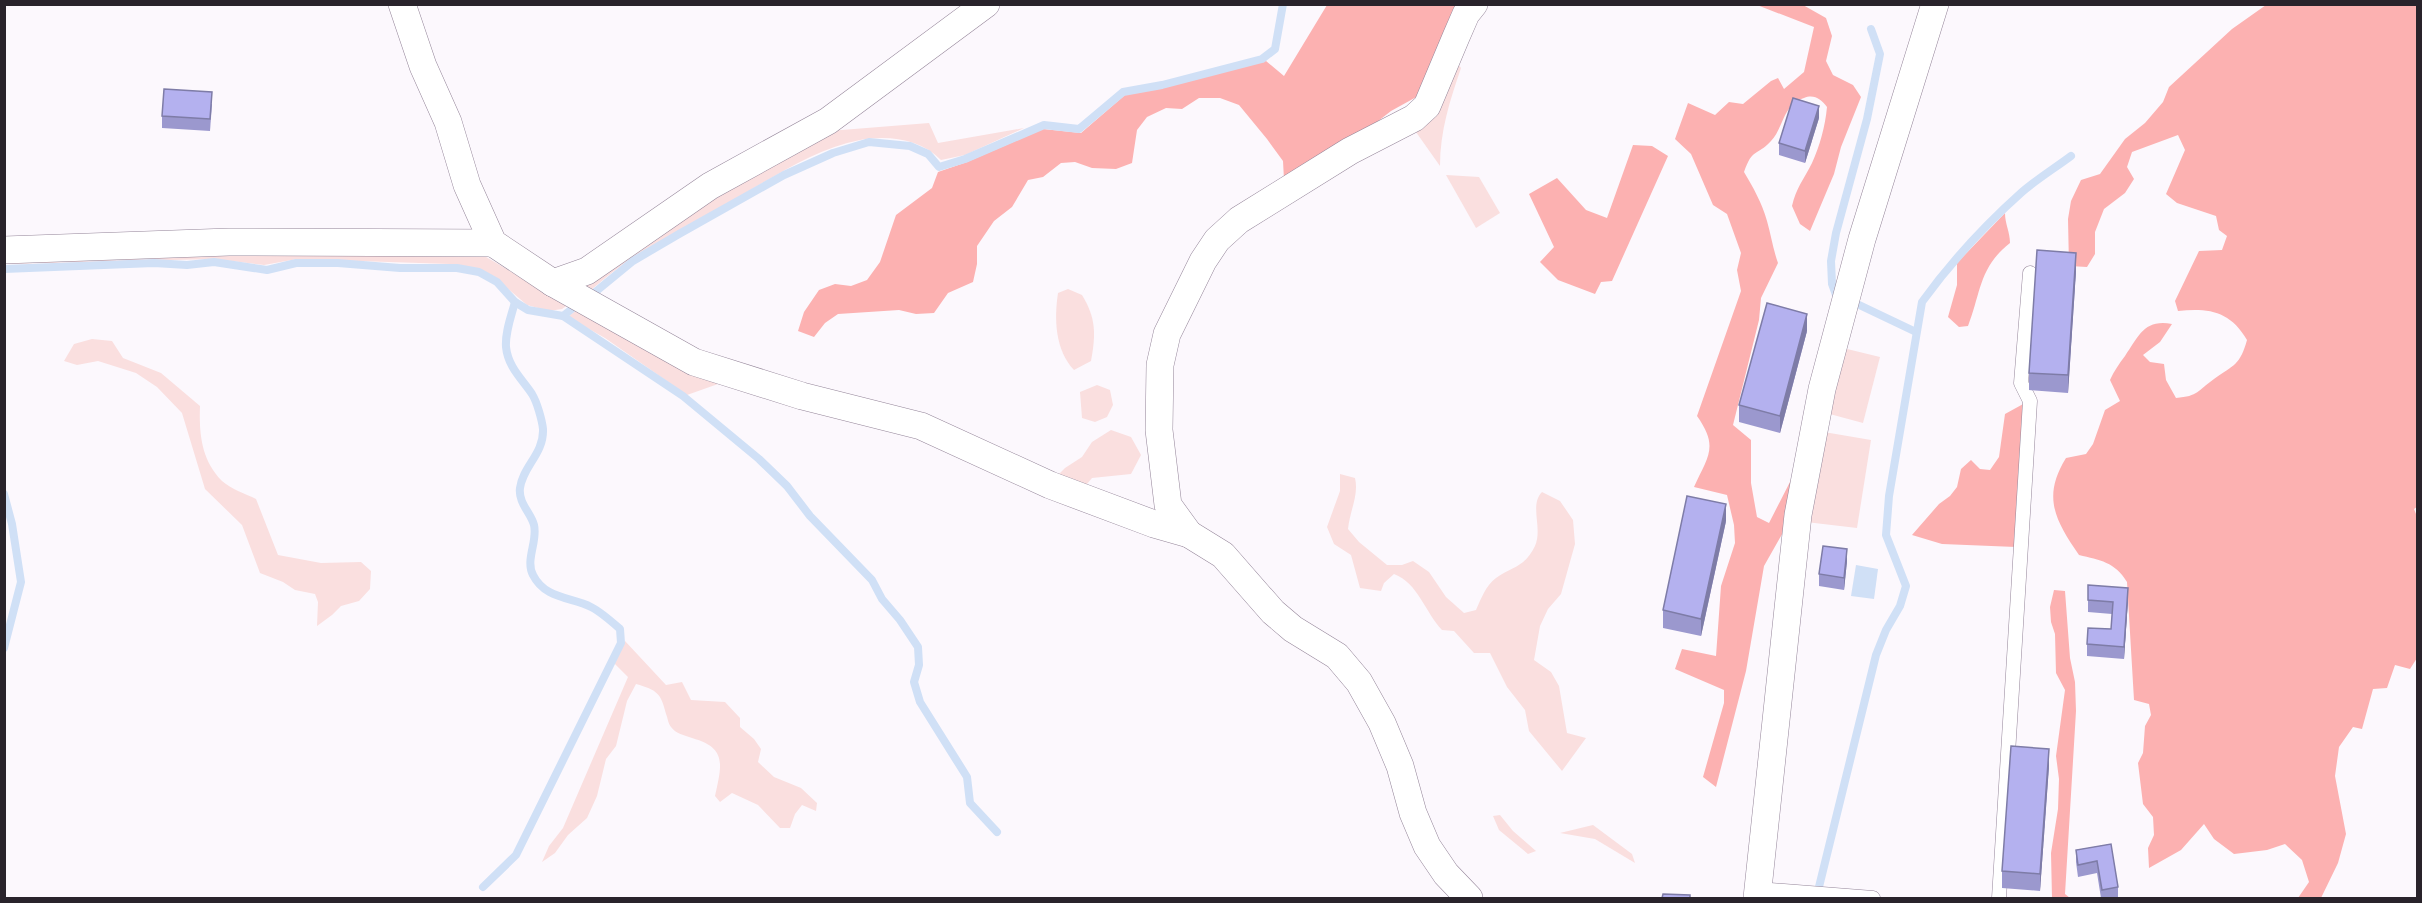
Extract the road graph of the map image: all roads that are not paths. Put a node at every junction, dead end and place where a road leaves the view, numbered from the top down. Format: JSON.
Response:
{"nodes":[{"id":1,"x":402,"y":4,"type":"edge"},
{"id":2,"x":986,"y":4,"type":"edge"},
{"id":3,"x":1474,"y":4,"type":"edge"},
{"id":4,"x":1935,"y":4,"type":"edge"},
{"id":5,"x":493,"y":243,"type":"junction"},
{"id":6,"x":4,"y":250,"type":"edge"},
{"id":7,"x":2030,"y":273,"type":"dead end"},
{"id":8,"x":553,"y":283,"type":"junction"},
{"id":9,"x":1189,"y":534,"type":"junction"},
{"id":10,"x":1757,"y":894,"type":"edge"},
{"id":11,"x":1469,"y":898,"type":"edge"},
{"id":12,"x":1873,"y":898,"type":"edge"},
{"id":13,"x":1999,"y":898,"type":"edge"}],
"edges":[{"from":1,"to":5,"type":"street"},
{"from":2,"to":8,"type":"street"},
{"from":3,"to":9,"type":"street"},
{"from":4,"to":10,"type":"street"},
{"from":5,"to":6,"type":"street"},
{"from":5,"to":8,"type":"street"},
{"from":7,"to":13,"type":"lane"},
{"from":8,"to":9,"type":"street"},
{"from":9,"to":11,"type":"street"},
{"from":10,"to":12,"type":"lane"}]}
